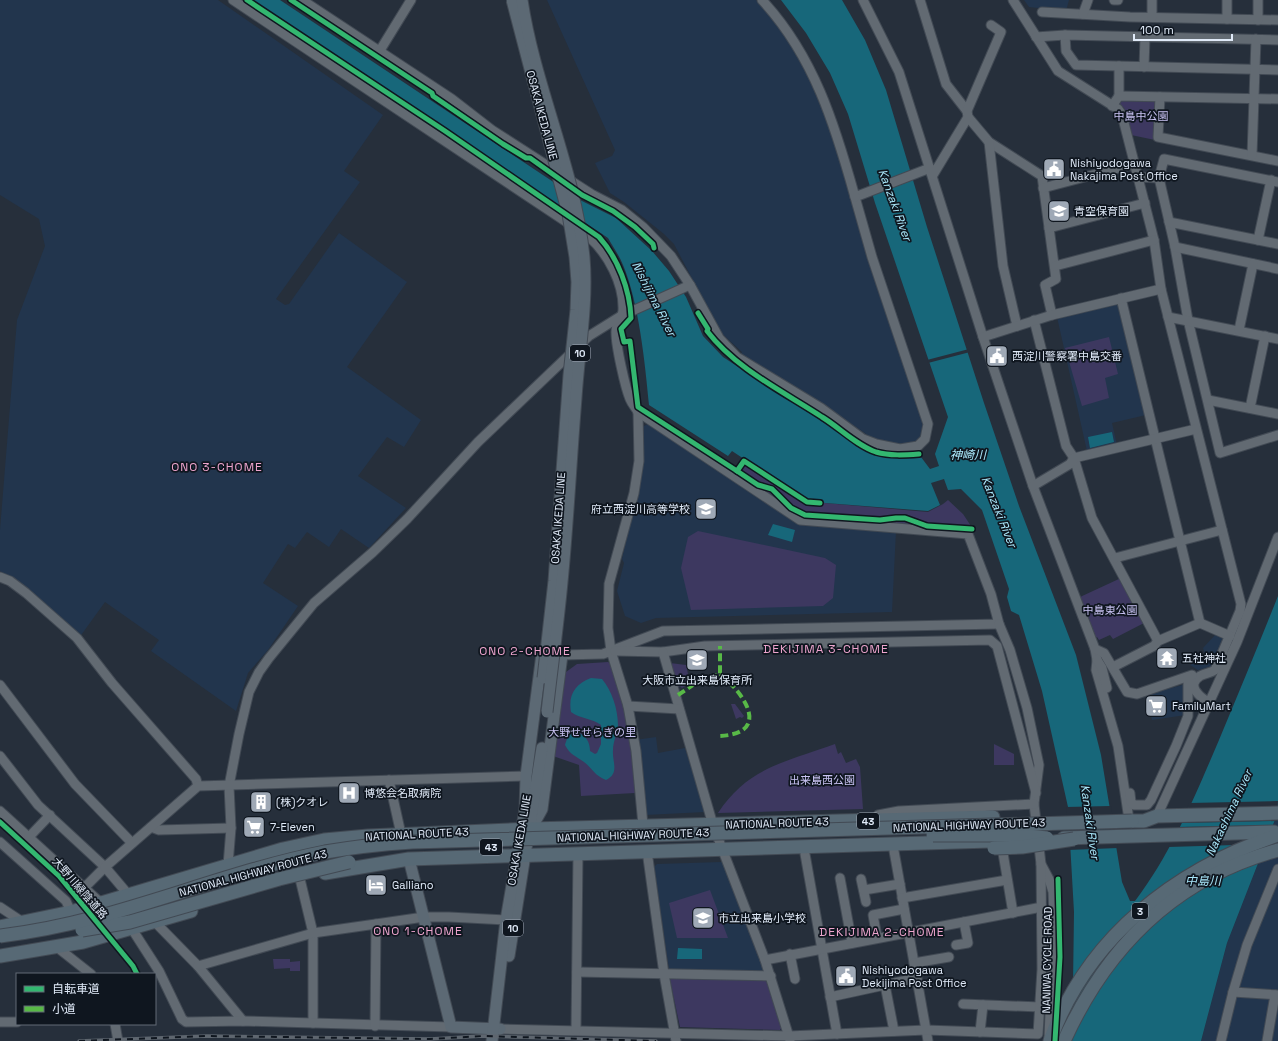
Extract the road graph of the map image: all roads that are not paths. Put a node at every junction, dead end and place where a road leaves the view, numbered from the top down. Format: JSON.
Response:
{"nodes":[{"id":1,"x":233,"y":0,"type":"edge"},
{"id":2,"x":302,"y":0,"type":"edge"},
{"id":3,"x":411,"y":0,"type":"edge"},
{"id":4,"x":512,"y":0,"type":"edge"},
{"id":5,"x":522,"y":0,"type":"edge"},
{"id":6,"x":762,"y":0,"type":"edge"},
{"id":7,"x":863,"y":0,"type":"edge"},
{"id":8,"x":920,"y":0,"type":"edge"},
{"id":9,"x":1013,"y":0,"type":"edge"},
{"id":10,"x":1088,"y":0,"type":"edge"},
{"id":11,"x":1114,"y":0,"type":"edge"},
{"id":12,"x":1118,"y":0,"type":"edge"},
{"id":13,"x":1152,"y":0,"type":"edge"},
{"id":14,"x":1227,"y":0,"type":"edge"},
{"id":15,"x":1258,"y":0,"type":"edge"},
{"id":16,"x":1042,"y":12,"type":"dead end"},
{"id":17,"x":1083,"y":14,"type":"junction"},
{"id":18,"x":1152,"y":17,"type":"junction"},
{"id":19,"x":1227,"y":19,"type":"junction"},
{"id":20,"x":1258,"y":20,"type":"junction"},
{"id":21,"x":1278,"y":20,"type":"edge"},
{"id":22,"x":991,"y":25,"type":"dead end"},
{"id":23,"x":1065,"y":34,"type":"junction"},
{"id":24,"x":1036,"y":37,"type":"junction"},
{"id":25,"x":1145,"y":37,"type":"junction"},
{"id":26,"x":1256,"y":39,"type":"junction"},
{"id":27,"x":1278,"y":40,"type":"edge"},
{"id":28,"x":379,"y":52,"type":"junction"},
{"id":29,"x":1119,"y":66,"type":"junction"},
{"id":30,"x":1144,"y":67,"type":"junction"},
{"id":31,"x":1254,"y":69,"type":"junction"},
{"id":32,"x":1278,"y":70,"type":"edge"},
{"id":33,"x":1119,"y":96,"type":"junction"},
{"id":34,"x":1160,"y":96,"type":"junction"},
{"id":35,"x":1253,"y":98,"type":"junction"},
{"id":36,"x":1278,"y":99,"type":"edge"},
{"id":37,"x":1112,"y":106,"type":"junction"},
{"id":38,"x":968,"y":114,"type":"junction"},
{"id":39,"x":989,"y":142,"type":"junction"},
{"id":40,"x":1252,"y":155,"type":"junction"},
{"id":41,"x":1278,"y":161,"type":"edge"},
{"id":42,"x":1134,"y":164,"type":"junction"},
{"id":43,"x":929,"y":171,"type":"junction"},
{"id":44,"x":1138,"y":177,"type":"junction"},
{"id":45,"x":1159,"y":178,"type":"junction"},
{"id":46,"x":1274,"y":181,"type":"edge"},
{"id":47,"x":1042,"y":188,"type":"junction"},
{"id":48,"x":857,"y":196,"type":"junction"},
{"id":49,"x":1145,"y":202,"type":"junction"},
{"id":50,"x":1169,"y":222,"type":"junction"},
{"id":51,"x":1049,"y":228,"type":"junction"},
{"id":52,"x":1154,"y":240,"type":"junction"},
{"id":53,"x":1258,"y":240,"type":"junction"},
{"id":54,"x":1278,"y":244,"type":"edge"},
{"id":55,"x":1175,"y":248,"type":"junction"},
{"id":56,"x":1253,"y":264,"type":"junction"},
{"id":57,"x":1055,"y":266,"type":"junction"},
{"id":58,"x":1278,"y":269,"type":"edge"},
{"id":59,"x":688,"y":286,"type":"junction"},
{"id":60,"x":1160,"y":289,"type":"junction"},
{"id":61,"x":1121,"y":298,"type":"junction"},
{"id":62,"x":1052,"y":314,"type":"junction"},
{"id":63,"x":621,"y":316,"type":"junction"},
{"id":64,"x":1168,"y":317,"type":"junction"},
{"id":65,"x":1034,"y":320,"type":"junction"},
{"id":66,"x":1188,"y":320,"type":"junction"},
{"id":67,"x":1016,"y":326,"type":"junction"},
{"id":68,"x":1239,"y":330,"type":"junction"},
{"id":69,"x":1264,"y":336,"type":"junction"},
{"id":70,"x":983,"y":337,"type":"junction"},
{"id":71,"x":1278,"y":339,"type":"edge"},
{"id":72,"x":1208,"y":400,"type":"junction"},
{"id":73,"x":1250,"y":408,"type":"junction"},
{"id":74,"x":638,"y":412,"type":"junction"},
{"id":75,"x":1278,"y":414,"type":"edge"},
{"id":76,"x":1196,"y":429,"type":"junction"},
{"id":77,"x":1278,"y":435,"type":"edge"},
{"id":78,"x":1155,"y":439,"type":"junction"},
{"id":79,"x":1074,"y":458,"type":"junction"},
{"id":80,"x":1033,"y":486,"type":"junction"},
{"id":81,"x":1222,"y":530,"type":"junction"},
{"id":82,"x":1278,"y":537,"type":"edge"},
{"id":83,"x":1180,"y":541,"type":"junction"},
{"id":84,"x":1115,"y":558,"type":"junction"},
{"id":85,"x":0,"y":577,"type":"edge"},
{"id":86,"x":1200,"y":623,"type":"junction"},
{"id":87,"x":999,"y":624,"type":"junction"},
{"id":88,"x":1230,"y":636,"type":"junction"},
{"id":89,"x":1158,"y":640,"type":"junction"},
{"id":90,"x":1095,"y":649,"type":"junction"},
{"id":91,"x":611,"y":651,"type":"junction"},
{"id":92,"x":663,"y":652,"type":"junction"},
{"id":93,"x":562,"y":655,"type":"junction"},
{"id":94,"x":1097,"y":660,"type":"junction"},
{"id":95,"x":1112,"y":667,"type":"junction"},
{"id":96,"x":1203,"y":674,"type":"junction"},
{"id":97,"x":1188,"y":677,"type":"junction"},
{"id":98,"x":0,"y":685,"type":"edge"},
{"id":99,"x":1192,"y":695,"type":"junction"},
{"id":100,"x":1210,"y":702,"type":"junction"},
{"id":101,"x":628,"y":706,"type":"junction"},
{"id":102,"x":679,"y":708,"type":"junction"},
{"id":103,"x":544,"y":711,"type":"junction"},
{"id":104,"x":0,"y":756,"type":"edge"},
{"id":105,"x":526,"y":776,"type":"junction"},
{"id":106,"x":389,"y":780,"type":"junction"},
{"id":107,"x":198,"y":786,"type":"junction"},
{"id":108,"x":229,"y":786,"type":"junction"},
{"id":109,"x":1036,"y":793,"type":"junction"},
{"id":110,"x":1034,"y":804,"type":"junction"},
{"id":111,"x":0,"y":811,"type":"edge"},
{"id":112,"x":525,"y":811,"type":"junction"},
{"id":113,"x":1128,"y":813,"type":"junction"},
{"id":114,"x":1278,"y":814,"type":"edge"},
{"id":115,"x":50,"y":815,"type":"junction"},
{"id":116,"x":1157,"y":816,"type":"junction"},
{"id":117,"x":753,"y":823,"type":"junction"},
{"id":118,"x":643,"y":825,"type":"junction"},
{"id":119,"x":713,"y":825,"type":"junction"},
{"id":120,"x":151,"y":827,"type":"junction"},
{"id":121,"x":230,"y":828,"type":"junction"},
{"id":122,"x":526,"y":829,"type":"junction"},
{"id":123,"x":1278,"y":832,"type":"edge"},
{"id":124,"x":401,"y":834,"type":"junction"},
{"id":125,"x":1190,"y":835,"type":"junction"},
{"id":126,"x":1278,"y":835,"type":"edge"},
{"id":127,"x":368,"y":836,"type":"junction"},
{"id":128,"x":1141,"y":836,"type":"junction"},
{"id":129,"x":29,"y":837,"type":"junction"},
{"id":130,"x":1047,"y":838,"type":"junction"},
{"id":131,"x":1074,"y":839,"type":"junction"},
{"id":132,"x":0,"y":842,"type":"edge"},
{"id":133,"x":132,"y":844,"type":"junction"},
{"id":134,"x":997,"y":845,"type":"junction"},
{"id":135,"x":766,"y":848,"type":"junction"},
{"id":136,"x":723,"y":849,"type":"junction"},
{"id":137,"x":1278,"y":850,"type":"edge"},
{"id":138,"x":647,"y":851,"type":"junction"},
{"id":139,"x":894,"y":851,"type":"junction"},
{"id":140,"x":578,"y":854,"type":"junction"},
{"id":141,"x":805,"y":854,"type":"junction"},
{"id":142,"x":520,"y":856,"type":"junction"},
{"id":143,"x":409,"y":859,"type":"junction"},
{"id":144,"x":1041,"y":864,"type":"junction"},
{"id":145,"x":228,"y":865,"type":"junction"},
{"id":146,"x":106,"y":867,"type":"junction"},
{"id":147,"x":1278,"y":869,"type":"edge"},
{"id":148,"x":840,"y":878,"type":"dead end"},
{"id":149,"x":862,"y":878,"type":"dead end"},
{"id":150,"x":300,"y":879,"type":"junction"},
{"id":151,"x":1007,"y":880,"type":"junction"},
{"id":152,"x":900,"y":884,"type":"junction"},
{"id":153,"x":85,"y":887,"type":"junction"},
{"id":154,"x":864,"y":890,"type":"junction"},
{"id":155,"x":128,"y":894,"type":"junction"},
{"id":156,"x":902,"y":898,"type":"junction"},
{"id":157,"x":866,"y":902,"type":"dead end"},
{"id":158,"x":101,"y":903,"type":"junction"},
{"id":159,"x":0,"y":907,"type":"edge"},
{"id":160,"x":1042,"y":907,"type":"junction"},
{"id":161,"x":904,"y":909,"type":"junction"},
{"id":162,"x":71,"y":912,"type":"junction"},
{"id":163,"x":1013,"y":912,"type":"junction"},
{"id":164,"x":424,"y":917,"type":"junction"},
{"id":165,"x":506,"y":920,"type":"junction"},
{"id":166,"x":154,"y":922,"type":"junction"},
{"id":167,"x":964,"y":922,"type":"junction"},
{"id":168,"x":24,"y":923,"type":"junction"},
{"id":169,"x":376,"y":924,"type":"junction"},
{"id":170,"x":81,"y":926,"type":"junction"},
{"id":171,"x":0,"y":927,"type":"edge"},
{"id":172,"x":132,"y":929,"type":"junction"},
{"id":173,"x":908,"y":932,"type":"junction"},
{"id":174,"x":313,"y":933,"type":"junction"},
{"id":175,"x":0,"y":936,"type":"edge"},
{"id":176,"x":877,"y":937,"type":"junction"},
{"id":177,"x":852,"y":943,"type":"junction"},
{"id":178,"x":0,"y":945,"type":"edge"},
{"id":179,"x":956,"y":945,"type":"dead end"},
{"id":180,"x":58,"y":948,"type":"junction"},
{"id":181,"x":821,"y":948,"type":"junction"},
{"id":182,"x":790,"y":954,"type":"junction"},
{"id":183,"x":0,"y":956,"type":"edge"},
{"id":184,"x":950,"y":957,"type":"dead end"},
{"id":185,"x":765,"y":960,"type":"junction"},
{"id":186,"x":914,"y":963,"type":"junction"},
{"id":187,"x":198,"y":966,"type":"junction"},
{"id":188,"x":578,"y":972,"type":"junction"},
{"id":189,"x":90,"y":973,"type":"edge"},
{"id":190,"x":664,"y":974,"type":"junction"},
{"id":191,"x":771,"y":976,"type":"junction"},
{"id":192,"x":917,"y":978,"type":"junction"},
{"id":193,"x":795,"y":979,"type":"dead end"},
{"id":194,"x":885,"y":985,"type":"junction"},
{"id":195,"x":1233,"y":992,"type":"junction"},
{"id":196,"x":1276,"y":995,"type":"edge"},
{"id":197,"x":830,"y":997,"type":"junction"},
{"id":198,"x":963,"y":1004,"type":"dead end"},
{"id":199,"x":982,"y":1005,"type":"junction"},
{"id":200,"x":1040,"y":1007,"type":"junction"},
{"id":201,"x":243,"y":1021,"type":"junction"},
{"id":202,"x":0,"y":1022,"type":"edge"},
{"id":203,"x":16,"y":1022,"type":"edge"},
{"id":204,"x":313,"y":1023,"type":"junction"},
{"id":205,"x":115,"y":1025,"type":"edge"},
{"id":206,"x":375,"y":1026,"type":"junction"},
{"id":207,"x":452,"y":1027,"type":"junction"},
{"id":208,"x":497,"y":1029,"type":"junction"},
{"id":209,"x":576,"y":1030,"type":"junction"},
{"id":210,"x":926,"y":1030,"type":"junction"},
{"id":211,"x":894,"y":1031,"type":"junction"},
{"id":212,"x":980,"y":1032,"type":"junction"},
{"id":213,"x":837,"y":1034,"type":"junction"},
{"id":214,"x":676,"y":1037,"type":"edge"},
{"id":215,"x":790,"y":1038,"type":"edge"},
{"id":216,"x":118,"y":1041,"type":"edge"},
{"id":217,"x":492,"y":1041,"type":"edge"},
{"id":218,"x":498,"y":1041,"type":"edge"},
{"id":219,"x":928,"y":1041,"type":"edge"},
{"id":220,"x":1049,"y":1041,"type":"edge"},
{"id":221,"x":1064,"y":1041,"type":"edge"},
{"id":222,"x":1221,"y":1041,"type":"edge"},
{"id":223,"x":1267,"y":1041,"type":"edge"}],
"edges":[{"from":1,"to":63,"type":"street"},
{"from":2,"to":28,"type":"street"},
{"from":3,"to":28,"type":"street"},
{"from":4,"to":103,"type":"main road","name":"OSAKA IKEDA LINE","number":"10","bridge":true},
{"from":5,"to":103,"type":"main road","name":"OSAKA IKEDA LINE","number":"10","bridge":true},
{"from":6,"to":48,"type":"street"},
{"from":7,"to":43,"type":"street"},
{"from":8,"to":38,"type":"street"},
{"from":9,"to":24,"type":"street"},
{"from":10,"to":17,"type":"street"},
{"from":11,"to":12,"type":"street"},
{"from":13,"to":18,"type":"street"},
{"from":14,"to":19,"type":"street"},
{"from":15,"to":20,"type":"street"},
{"from":16,"to":17,"type":"street"},
{"from":17,"to":18,"type":"street"},
{"from":18,"to":19,"type":"street"},
{"from":19,"to":20,"type":"street"},
{"from":20,"to":21,"type":"street"},
{"from":22,"to":38,"type":"street"},
{"from":23,"to":24,"type":"street"},
{"from":23,"to":25,"type":"street"},
{"from":23,"to":29,"type":"street"},
{"from":24,"to":37,"type":"street"},
{"from":25,"to":26,"type":"street"},
{"from":25,"to":30,"type":"street"},
{"from":26,"to":27,"type":"street"},
{"from":26,"to":31,"type":"street"},
{"from":28,"to":59,"type":"street"},
{"from":29,"to":30,"type":"street"},
{"from":29,"to":33,"type":"street"},
{"from":30,"to":31,"type":"street"},
{"from":31,"to":32,"type":"street"},
{"from":31,"to":35,"type":"street"},
{"from":33,"to":34,"type":"street"},
{"from":33,"to":37,"type":"street"},
{"from":34,"to":35,"type":"street"},
{"from":34,"to":40,"type":"street"},
{"from":35,"to":36,"type":"street"},
{"from":35,"to":40,"type":"street"},
{"from":37,"to":42,"type":"street"},
{"from":38,"to":39,"type":"street"},
{"from":38,"to":43,"type":"street"},
{"from":39,"to":47,"type":"street"},
{"from":39,"to":67,"type":"street"},
{"from":40,"to":41,"type":"street"},
{"from":42,"to":44,"type":"street"},
{"from":42,"to":47,"type":"street"},
{"from":43,"to":48,"type":"street"},
{"from":43,"to":70,"type":"street"},
{"from":44,"to":45,"type":"street"},
{"from":44,"to":49,"type":"street"},
{"from":45,"to":46,"type":"street"},
{"from":45,"to":50,"type":"street"},
{"from":46,"to":53,"type":"street"},
{"from":47,"to":51,"type":"street"},
{"from":48,"to":59,"type":"street"},
{"from":49,"to":51,"type":"street"},
{"from":49,"to":52,"type":"street"},
{"from":50,"to":53,"type":"street"},
{"from":50,"to":55,"type":"street"},
{"from":51,"to":57,"type":"street"},
{"from":52,"to":57,"type":"street"},
{"from":52,"to":60,"type":"street"},
{"from":53,"to":54,"type":"street"},
{"from":55,"to":56,"type":"street"},
{"from":55,"to":66,"type":"street"},
{"from":56,"to":58,"type":"street"},
{"from":56,"to":68,"type":"street"},
{"from":57,"to":62,"type":"street"},
{"from":59,"to":63,"type":"street"},
{"from":60,"to":61,"type":"street"},
{"from":60,"to":64,"type":"street"},
{"from":61,"to":62,"type":"street"},
{"from":61,"to":78,"type":"street"},
{"from":62,"to":65,"type":"street"},
{"from":63,"to":74,"type":"street"},
{"from":63,"to":108,"type":"street"},
{"from":64,"to":66,"type":"street"},
{"from":64,"to":76,"type":"street"},
{"from":65,"to":67,"type":"street"},
{"from":65,"to":79,"type":"street"},
{"from":66,"to":68,"type":"street"},
{"from":66,"to":72,"type":"street"},
{"from":67,"to":70,"type":"street"},
{"from":68,"to":69,"type":"street"},
{"from":69,"to":71,"type":"street"},
{"from":69,"to":73,"type":"street"},
{"from":70,"to":80,"type":"street"},
{"from":72,"to":73,"type":"street"},
{"from":72,"to":77,"type":"street"},
{"from":73,"to":75,"type":"street"},
{"from":74,"to":87,"type":"street"},
{"from":74,"to":91,"type":"street"},
{"from":76,"to":78,"type":"street"},
{"from":76,"to":81,"type":"street"},
{"from":78,"to":79,"type":"street"},
{"from":78,"to":83,"type":"street"},
{"from":79,"to":80,"type":"street"},
{"from":79,"to":84,"type":"street"},
{"from":80,"to":90,"type":"street"},
{"from":81,"to":83,"type":"street"},
{"from":81,"to":88,"type":"street"},
{"from":82,"to":100,"type":"street"},
{"from":83,"to":84,"type":"street"},
{"from":83,"to":86,"type":"street"},
{"from":84,"to":89,"type":"street"},
{"from":85,"to":107,"type":"street"},
{"from":86,"to":88,"type":"street"},
{"from":86,"to":89,"type":"street"},
{"from":87,"to":91,"type":"street"},
{"from":87,"to":109,"type":"street"},
{"from":88,"to":96,"type":"street"},
{"from":89,"to":95,"type":"street"},
{"from":90,"to":94,"type":"street"},
{"from":90,"to":95,"type":"street"},
{"from":91,"to":92,"type":"street"},
{"from":91,"to":93,"type":"street"},
{"from":91,"to":101,"type":"street"},
{"from":92,"to":102,"type":"street"},
{"from":92,"to":109,"type":"street"},
{"from":93,"to":105,"type":"main road"},
{"from":93,"to":122,"type":"main road"},
{"from":94,"to":99,"type":"street"},
{"from":94,"to":113,"type":"street"},
{"from":95,"to":97,"type":"street"},
{"from":96,"to":97,"type":"street"},
{"from":96,"to":99,"type":"street"},
{"from":96,"to":100,"type":"street"},
{"from":97,"to":99,"type":"street"},
{"from":98,"to":133,"type":"street"},
{"from":99,"to":100,"type":"street"},
{"from":100,"to":116,"type":"street"},
{"from":101,"to":102,"type":"street"},
{"from":101,"to":118,"type":"street"},
{"from":102,"to":119,"type":"street"},
{"from":103,"to":112,"type":"main road","name":"OSAKA IKEDA LINE","number":"10"},
{"from":103,"to":122,"type":"main road","name":"OSAKA IKEDA LINE","number":"10"},
{"from":104,"to":115,"type":"street"},
{"from":105,"to":106,"type":"street"},
{"from":105,"to":112,"type":"main road"},
{"from":106,"to":108,"type":"street"},
{"from":106,"to":124,"type":"street"},
{"from":107,"to":108,"type":"street"},
{"from":107,"to":120,"type":"street"},
{"from":108,"to":121,"type":"street"},
{"from":109,"to":110,"type":"street"},
{"from":110,"to":117,"type":"street"},
{"from":110,"to":144,"type":"street"},
{"from":111,"to":129,"type":"street"},
{"from":112,"to":122,"type":"main road","name":"OSAKA IKEDA LINE","number":"10"},
{"from":113,"to":116,"type":"highway","name":"NATIONAL ROUTE 43","number":"43"},
{"from":113,"to":117,"type":"highway","name":"NATIONAL ROUTE 43","number":"43"},
{"from":114,"to":116,"type":"highway","name":"NATIONAL HIGHWAY ROUTE 43","number":"43"},
{"from":115,"to":129,"type":"street"},
{"from":115,"to":146,"type":"street"},
{"from":116,"to":125,"type":"highway"},
{"from":116,"to":128,"type":"highway"},
{"from":116,"to":170,"type":"highway","name":"NATIONAL HIGHWAY ROUTE 43","number":"43","bridge":true},
{"from":117,"to":119,"type":"highway","name":"NATIONAL ROUTE 43","number":"43"},
{"from":118,"to":119,"type":"highway","name":"NATIONAL ROUTE 43","number":"43"},
{"from":118,"to":122,"type":"highway","name":"NATIONAL ROUTE 43","number":"43"},
{"from":119,"to":136,"type":"street"},
{"from":120,"to":121,"type":"street"},
{"from":120,"to":133,"type":"street"},
{"from":121,"to":145,"type":"street"},
{"from":122,"to":124,"type":"highway","name":"NATIONAL ROUTE 43","number":"43"},
{"from":122,"to":142,"type":"main road","name":"OSAKA IKEDA LINE","number":"10"},
{"from":123,"to":125,"type":"highway","name":"NATIONAL HIGHWAY ROUTE 43","number":"43"},
{"from":124,"to":127,"type":"highway","name":"NATIONAL ROUTE 43","number":"43"},
{"from":125,"to":128,"type":"highway","name":"NATIONAL HIGHWAY ROUTE 43","number":"43"},
{"from":126,"to":220,"type":"highway","number":"3"},
{"from":127,"to":145,"type":"highway","name":"NATIONAL ROUTE 43","number":"43"},
{"from":127,"to":170,"type":"highway","bridge":true},
{"from":128,"to":131,"type":"highway","name":"NATIONAL HIGHWAY ROUTE 43","number":"43"},
{"from":129,"to":153,"type":"street"},
{"from":130,"to":131,"type":"highway","name":"NATIONAL HIGHWAY ROUTE 43","number":"43","bridge":true},
{"from":130,"to":134,"type":"highway","number":"43","bridge":true},
{"from":130,"to":170,"type":"highway","name":"NATIONAL HIGHWAY ROUTE 43","number":"43","bridge":true},
{"from":131,"to":134,"type":"highway","bridge":true},
{"from":132,"to":162,"type":"street"},
{"from":133,"to":146,"type":"street"},
{"from":134,"to":135,"type":"highway","number":"43"},
{"from":134,"to":139,"type":"highway"},
{"from":134,"to":151,"type":"street"},
{"from":135,"to":136,"type":"highway","number":"43"},
{"from":135,"to":141,"type":"highway"},
{"from":136,"to":138,"type":"highway","number":"43"},
{"from":136,"to":185,"type":"street"},
{"from":137,"to":221,"type":"highway","number":"3"},
{"from":138,"to":140,"type":"highway","number":"43"},
{"from":138,"to":190,"type":"street"},
{"from":139,"to":141,"type":"highway"},
{"from":139,"to":152,"type":"street"},
{"from":140,"to":142,"type":"highway","number":"43"},
{"from":140,"to":188,"type":"street"},
{"from":141,"to":181,"type":"street"},
{"from":142,"to":143,"type":"highway","number":"43"},
{"from":142,"to":165,"type":"main road","name":"OSAKA IKEDA LINE","number":"10"},
{"from":142,"to":208,"type":"main road","name":"OSAKA IKEDA LINE","number":"10"},
{"from":143,"to":150,"type":"highway","number":"43"},
{"from":143,"to":164,"type":"main road"},
{"from":143,"to":170,"type":"highway","bridge":true},
{"from":144,"to":160,"type":"street"},
{"from":144,"to":220,"type":"street"},
{"from":145,"to":155,"type":"highway","name":"NATIONAL ROUTE 43","number":"43"},
{"from":146,"to":153,"type":"street"},
{"from":146,"to":155,"type":"street"},
{"from":147,"to":195,"type":"street"},
{"from":148,"to":177,"type":"street"},
{"from":149,"to":154,"type":"street"},
{"from":150,"to":166,"type":"highway","number":"43"},
{"from":150,"to":174,"type":"street"},
{"from":151,"to":156,"type":"street"},
{"from":151,"to":163,"type":"street"},
{"from":152,"to":154,"type":"street"},
{"from":152,"to":156,"type":"street"},
{"from":153,"to":158,"type":"street"},
{"from":154,"to":157,"type":"street"},
{"from":155,"to":158,"type":"highway","name":"NATIONAL ROUTE 43","number":"43"},
{"from":155,"to":166,"type":"street"},
{"from":156,"to":161,"type":"street"},
{"from":158,"to":162,"type":"highway","name":"NATIONAL ROUTE 43","number":"43"},
{"from":159,"to":168,"type":"street"},
{"from":160,"to":163,"type":"street"},
{"from":160,"to":200,"type":"street"},
{"from":161,"to":173,"type":"street"},
{"from":161,"to":176,"type":"street"},
{"from":162,"to":168,"type":"highway","name":"NATIONAL ROUTE 43","number":"43"},
{"from":163,"to":167,"type":"street"},
{"from":164,"to":165,"type":"street"},
{"from":164,"to":169,"type":"street"},
{"from":164,"to":207,"type":"main road"},
{"from":165,"to":208,"type":"main road","name":"OSAKA IKEDA LINE","number":"10"},
{"from":166,"to":172,"type":"highway","number":"43"},
{"from":166,"to":187,"type":"street"},
{"from":167,"to":173,"type":"street"},
{"from":167,"to":179,"type":"street"},
{"from":168,"to":171,"type":"highway","name":"NATIONAL ROUTE 43","number":"43"},
{"from":169,"to":174,"type":"street"},
{"from":169,"to":206,"type":"street"},
{"from":170,"to":175,"type":"highway","name":"NATIONAL HIGHWAY ROUTE 43","number":"43","bridge":true},
{"from":170,"to":178,"type":"highway","name":"NATIONAL HIGHWAY ROUTE 43","number":"43"},
{"from":172,"to":180,"type":"highway","number":"43"},
{"from":172,"to":201,"type":"street"},
{"from":173,"to":176,"type":"street"},
{"from":173,"to":186,"type":"street"},
{"from":174,"to":187,"type":"street"},
{"from":174,"to":204,"type":"street"},
{"from":176,"to":177,"type":"street"},
{"from":177,"to":181,"type":"street"},
{"from":180,"to":183,"type":"highway","number":"43"},
{"from":180,"to":189,"type":"street"},
{"from":181,"to":182,"type":"street"},
{"from":181,"to":197,"type":"street"},
{"from":182,"to":185,"type":"street"},
{"from":182,"to":193,"type":"street"},
{"from":184,"to":186,"type":"street"},
{"from":185,"to":191,"type":"street"},
{"from":186,"to":192,"type":"street"},
{"from":187,"to":201,"type":"street"},
{"from":188,"to":190,"type":"street"},
{"from":188,"to":209,"type":"street"},
{"from":190,"to":191,"type":"street"},
{"from":190,"to":214,"type":"street"},
{"from":191,"to":215,"type":"street"},
{"from":192,"to":194,"type":"street"},
{"from":192,"to":210,"type":"street"},
{"from":194,"to":197,"type":"street"},
{"from":194,"to":211,"type":"street"},
{"from":195,"to":196,"type":"street"},
{"from":195,"to":222,"type":"street"},
{"from":196,"to":223,"type":"street"},
{"from":197,"to":213,"type":"street"},
{"from":198,"to":199,"type":"street"},
{"from":199,"to":200,"type":"street"},
{"from":199,"to":212,"type":"street"},
{"from":200,"to":212,"type":"street"},
{"from":201,"to":204,"type":"street"},
{"from":202,"to":203,"type":"street"},
{"from":204,"to":206,"type":"street"},
{"from":205,"to":216,"type":"street"},
{"from":206,"to":207,"type":"street"},
{"from":207,"to":208,"type":"main road"},
{"from":208,"to":209,"type":"street"},
{"from":208,"to":217,"type":"main road","name":"OSAKA IKEDA LINE","number":"10"},
{"from":208,"to":218,"type":"main road","name":"OSAKA IKEDA LINE","number":"10"},
{"from":209,"to":214,"type":"street"},
{"from":210,"to":211,"type":"street"},
{"from":210,"to":212,"type":"street"},
{"from":210,"to":219,"type":"street"},
{"from":211,"to":213,"type":"street"},
{"from":213,"to":215,"type":"street"},
{"from":214,"to":215,"type":"street"}]}
